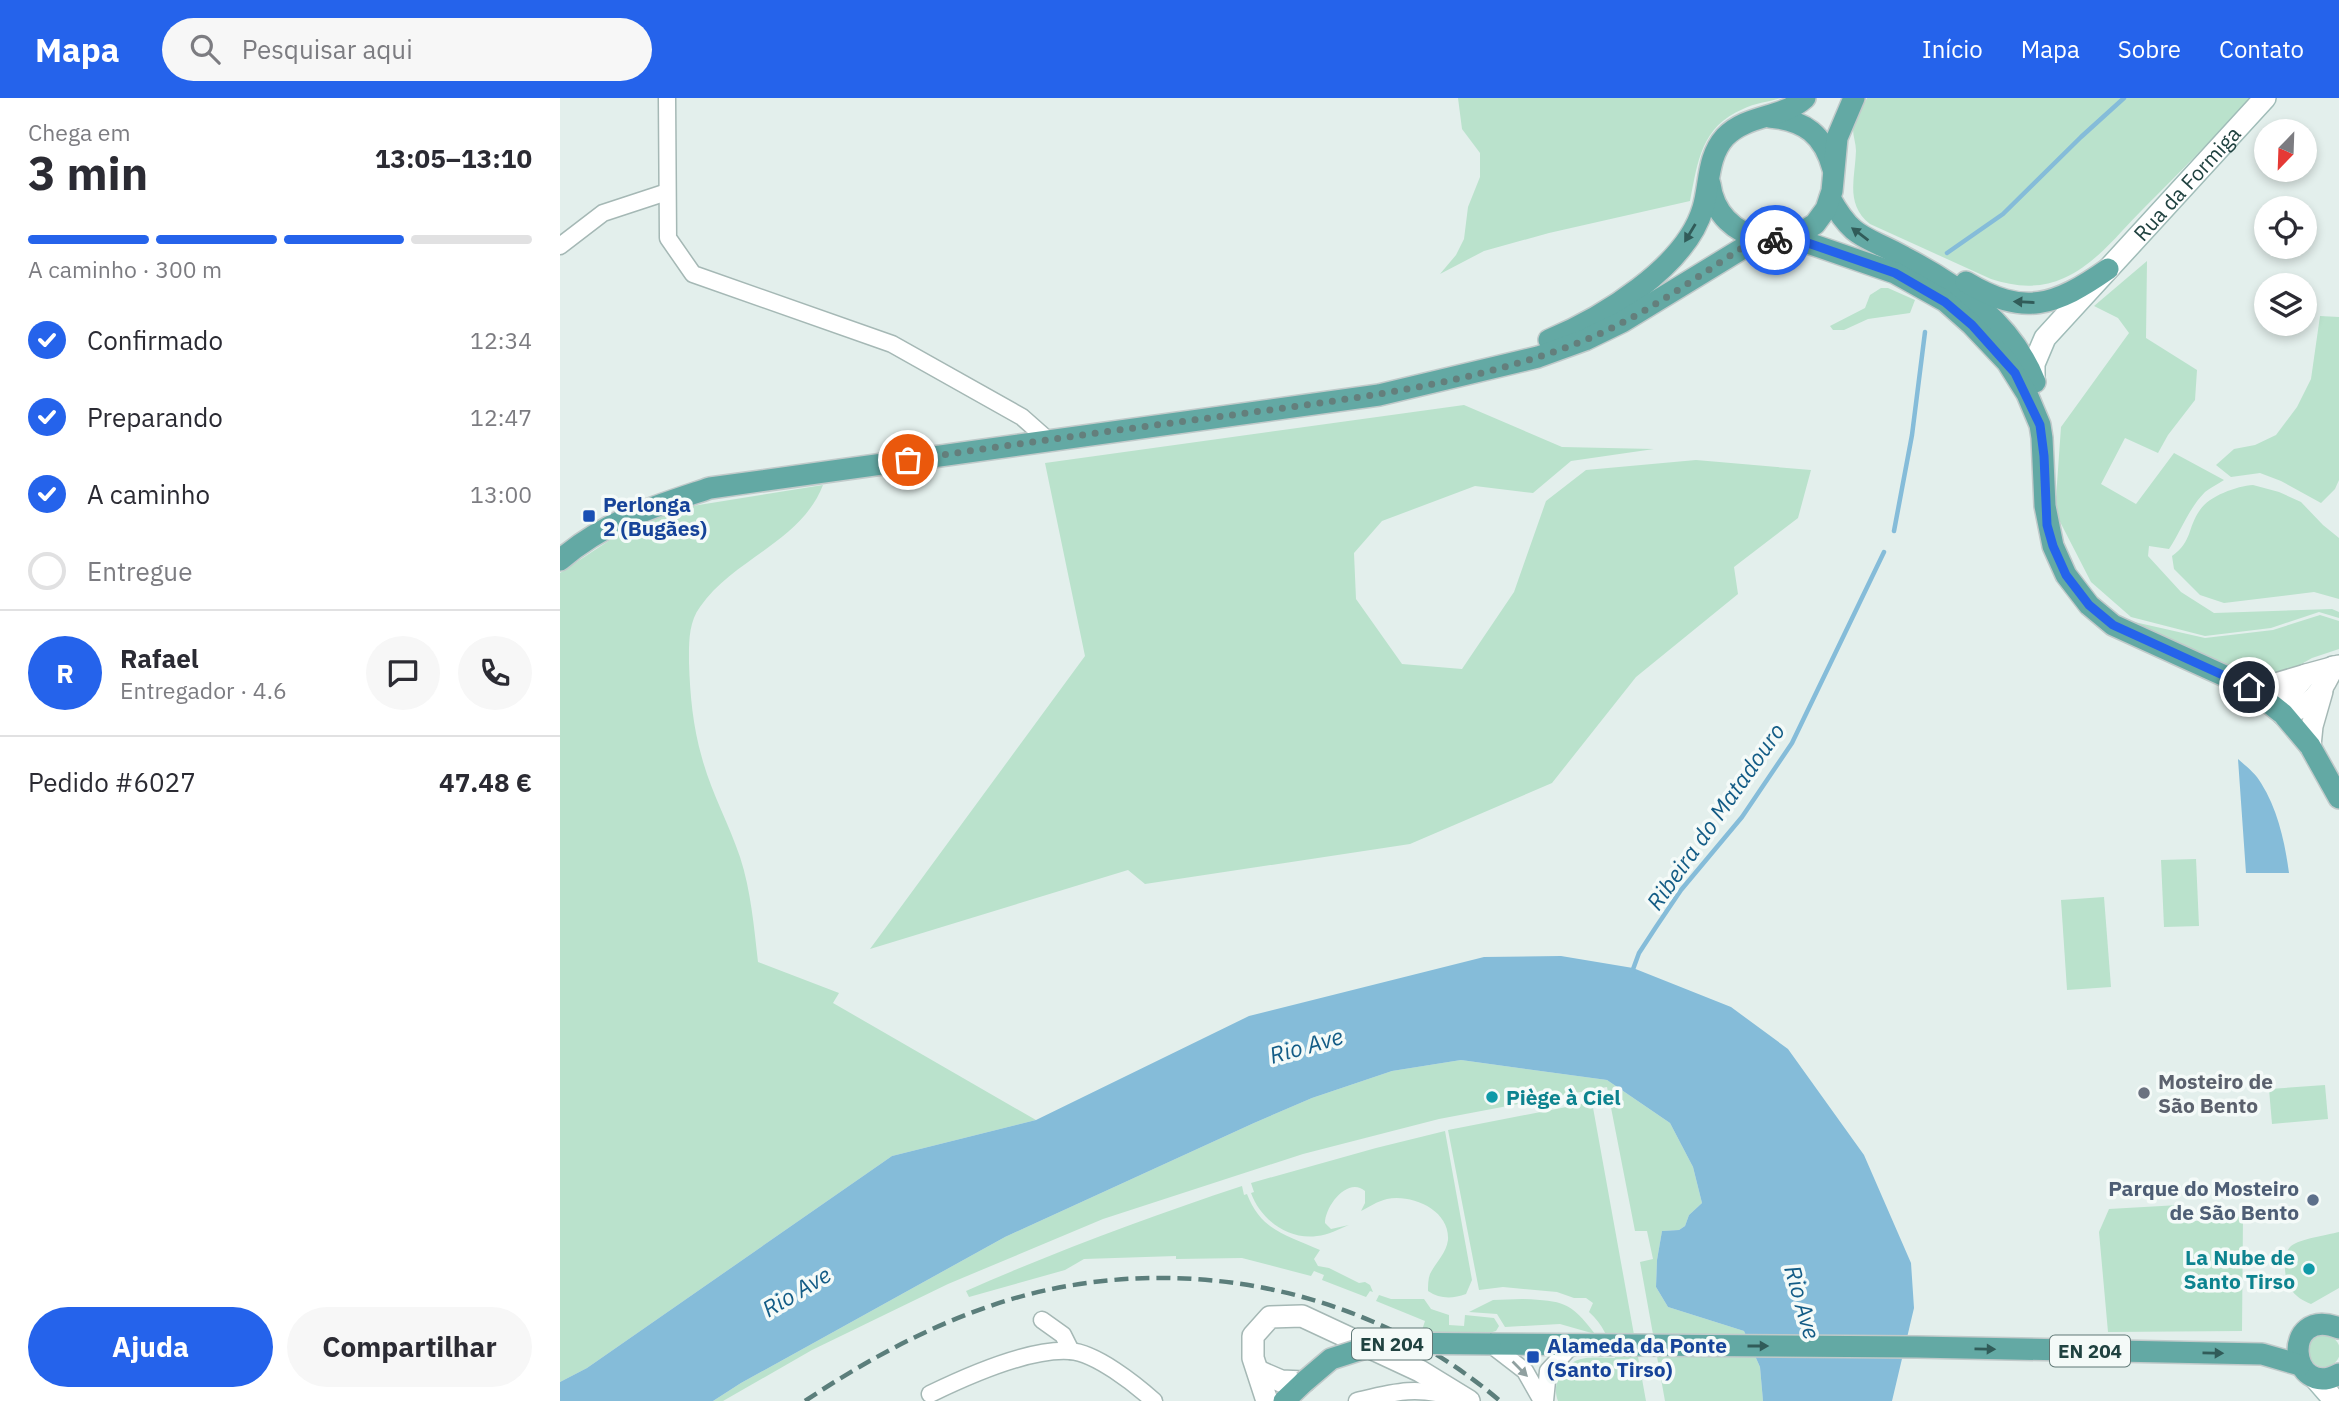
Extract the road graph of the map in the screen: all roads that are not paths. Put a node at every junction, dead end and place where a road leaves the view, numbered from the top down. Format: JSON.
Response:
{"nodes":[{"id":1,"x":667,"y":98,"type":"edge"},
{"id":2,"x":1805,"y":98,"type":"edge"},
{"id":3,"x":1854,"y":98,"type":"edge"},
{"id":4,"x":2265,"y":98,"type":"edge"},
{"id":5,"x":1767,"y":116,"type":"junction"},
{"id":6,"x":1710,"y":168,"type":"junction"},
{"id":7,"x":1833,"y":172,"type":"junction"},
{"id":8,"x":667,"y":192,"type":"junction"},
{"id":9,"x":1830,"y":198,"type":"junction"},
{"id":10,"x":1772,"y":240,"type":"junction"},
{"id":11,"x":560,"y":246,"type":"edge"},
{"id":12,"x":1899,"y":264,"type":"junction"},
{"id":13,"x":2108,"y":269,"type":"junction"},
{"id":14,"x":2063,"y":317,"type":"junction"},
{"id":15,"x":2008,"y":337,"type":"junction"},
{"id":16,"x":2034,"y":378,"type":"junction"},
{"id":17,"x":1442,"y":381,"type":"junction"},
{"id":18,"x":2040,"y":425,"type":"junction"},
{"id":19,"x":1048,"y":440,"type":"junction"},
{"id":20,"x":560,"y":560,"type":"edge"},
{"id":21,"x":2336,"y":666,"type":"edge"},
{"id":22,"x":2306,"y":675,"type":"junction"},
{"id":23,"x":2249,"y":687,"type":"junction"},
{"id":24,"x":2322,"y":691,"type":"junction"},
{"id":25,"x":2283,"y":714,"type":"junction"},
{"id":26,"x":2310,"y":747,"type":"junction"},
{"id":27,"x":2339,"y":798,"type":"edge"},
{"id":28,"x":2339,"y":1308,"type":"edge"},
{"id":29,"x":1042,"y":1320,"type":"dead end"},
{"id":30,"x":2317,"y":1324,"type":"junction"},
{"id":31,"x":2339,"y":1328,"type":"edge"},
{"id":32,"x":1490,"y":1344,"type":"junction"},
{"id":33,"x":1582,"y":1345,"type":"junction"},
{"id":34,"x":1071,"y":1351,"type":"junction"},
{"id":35,"x":1258,"y":1371,"type":"junction"},
{"id":36,"x":1420,"y":1371,"type":"junction"},
{"id":37,"x":2307,"y":1371,"type":"junction"},
{"id":38,"x":2339,"y":1374,"type":"edge"},
{"id":39,"x":1406,"y":1390,"type":"junction"},
{"id":40,"x":1306,"y":1392,"type":"edge"},
{"id":41,"x":930,"y":1394,"type":"dead end"},
{"id":42,"x":1443,"y":1397,"type":"edge"},
{"id":43,"x":1154,"y":1401,"type":"edge"},
{"id":44,"x":1267,"y":1401,"type":"edge"},
{"id":45,"x":1284,"y":1401,"type":"edge"},
{"id":46,"x":1357,"y":1401,"type":"edge"},
{"id":47,"x":1469,"y":1401,"type":"edge"},
{"id":48,"x":1544,"y":1401,"type":"edge"},
{"id":49,"x":2335,"y":1401,"type":"edge"}],
"edges":[{"from":1,"to":8,"type":"street"},
{"from":2,"to":5,"type":"main road"},
{"from":3,"to":7,"type":"main road"},
{"from":4,"to":13,"type":"street","name":"Rua da Formiga"},
{"from":5,"to":6,"type":"main road"},
{"from":5,"to":7,"type":"main road"},
{"from":6,"to":10,"type":"main road"},
{"from":6,"to":17,"type":"main road","one_way":true},
{"from":7,"to":9,"type":"main road"},
{"from":8,"to":11,"type":"street"},
{"from":8,"to":19,"type":"street"},
{"from":9,"to":10,"type":"main road"},
{"from":12,"to":9,"type":"main road","one_way":true},
{"from":10,"to":12,"type":"main road"},
{"from":10,"to":17,"type":"main road"},
{"from":13,"to":12,"type":"main road","one_way":true},
{"from":12,"to":15,"type":"main road"},
{"from":12,"to":18,"type":"main road"},
{"from":13,"to":14,"type":"street","name":"Rua da Formiga"},
{"from":14,"to":15,"type":"street"},
{"from":14,"to":16,"type":"street"},
{"from":15,"to":16,"type":"main road"},
{"from":16,"to":18,"type":"main road"},
{"from":17,"to":19,"type":"main road"},
{"from":18,"to":23,"type":"main road"},
{"from":19,"to":20,"type":"main road"},
{"from":21,"to":22,"type":"street"},
{"from":21,"to":24,"type":"street"},
{"from":22,"to":23,"type":"street"},
{"from":22,"to":25,"type":"street"},
{"from":23,"to":25,"type":"main road"},
{"from":24,"to":25,"type":"street"},
{"from":24,"to":26,"type":"street"},
{"from":25,"to":26,"type":"main road"},
{"from":26,"to":27,"type":"main road"},
{"from":28,"to":30,"type":"main road"},
{"from":29,"to":34,"type":"street"},
{"from":30,"to":31,"type":"main road"},
{"from":30,"to":37,"type":"main road"},
{"from":32,"to":33,"type":"main road","number":"EN 204"},
{"from":32,"to":40,"type":"main road","number":"EN 204","bridge":true},
{"from":32,"to":48,"type":"street","one_way":true},
{"from":33,"to":37,"type":"main road","number":"EN 204","one_way":true},
{"from":33,"to":48,"type":"street"},
{"from":34,"to":41,"type":"street"},
{"from":34,"to":43,"type":"street"},
{"from":35,"to":36,"type":"street"},
{"from":35,"to":40,"type":"street"},
{"from":35,"to":44,"type":"street"},
{"from":36,"to":39,"type":"street"},
{"from":36,"to":47,"type":"street"},
{"from":37,"to":38,"type":"main road"},
{"from":37,"to":49,"type":"street"},
{"from":39,"to":42,"type":"street"},
{"from":39,"to":46,"type":"street"},
{"from":40,"to":45,"type":"main road","number":"EN 204"},
{"from":42,"to":47,"type":"street"}]}
